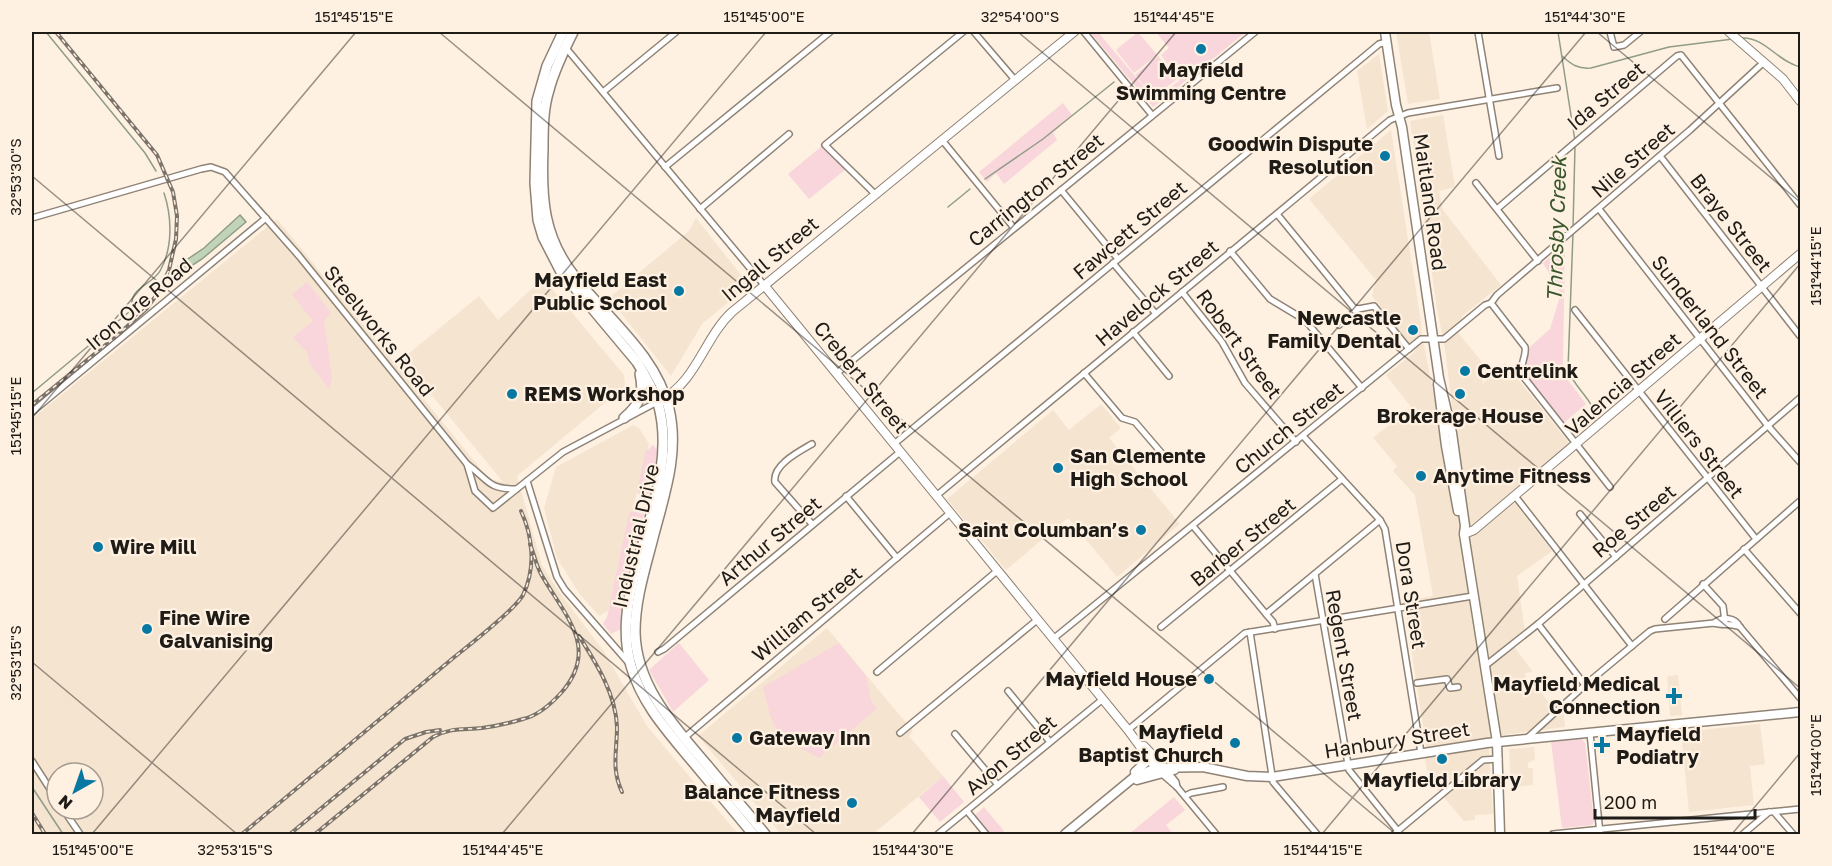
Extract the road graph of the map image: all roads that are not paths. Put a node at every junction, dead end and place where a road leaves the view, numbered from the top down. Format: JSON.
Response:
{"nodes":[{"id":1,"x":563,"y":32,"type":"edge"},
{"id":2,"x":573,"y":32,"type":"edge"},
{"id":3,"x":676,"y":32,"type":"edge"},
{"id":4,"x":830,"y":32,"type":"edge"},
{"id":5,"x":963,"y":32,"type":"edge"},
{"id":6,"x":974,"y":32,"type":"edge"},
{"id":7,"x":1074,"y":32,"type":"edge"},
{"id":8,"x":1084,"y":32,"type":"edge"},
{"id":9,"x":1255,"y":32,"type":"edge"},
{"id":10,"x":1385,"y":32,"type":"edge"},
{"id":11,"x":1478,"y":32,"type":"edge"},
{"id":12,"x":1610,"y":32,"type":"edge"},
{"id":13,"x":1640,"y":32,"type":"edge"},
{"id":14,"x":1730,"y":32,"type":"edge"},
{"id":15,"x":1387,"y":42,"type":"junction"},
{"id":16,"x":566,"y":48,"type":"junction"},
{"id":17,"x":1764,"y":62,"type":"junction"},
{"id":18,"x":1015,"y":80,"type":"junction"},
{"id":19,"x":1557,"y":88,"type":"dead end"},
{"id":20,"x":603,"y":92,"type":"junction"},
{"id":21,"x":1490,"y":100,"type":"junction"},
{"id":22,"x":1800,"y":101,"type":"edge"},
{"id":23,"x":1720,"y":104,"type":"junction"},
{"id":24,"x":1152,"y":115,"type":"junction"},
{"id":25,"x":1399,"y":116,"type":"junction"},
{"id":26,"x":789,"y":134,"type":"dead end"},
{"id":27,"x":942,"y":140,"type":"junction"},
{"id":28,"x":1499,"y":156,"type":"dead end"},
{"id":29,"x":1660,"y":156,"type":"junction"},
{"id":30,"x":665,"y":167,"type":"junction"},
{"id":31,"x":1476,"y":183,"type":"dead end"},
{"id":32,"x":1061,"y":190,"type":"junction"},
{"id":33,"x":875,"y":194,"type":"junction"},
{"id":34,"x":1800,"y":205,"type":"edge"},
{"id":35,"x":700,"y":208,"type":"junction"},
{"id":36,"x":1497,"y":209,"type":"junction"},
{"id":37,"x":1599,"y":209,"type":"junction"},
{"id":38,"x":1276,"y":214,"type":"junction"},
{"id":39,"x":32,"y":218,"type":"edge"},
{"id":40,"x":266,"y":218,"type":"junction"},
{"id":41,"x":1014,"y":228,"type":"junction"},
{"id":42,"x":1230,"y":251,"type":"junction"},
{"id":43,"x":1800,"y":254,"type":"edge"},
{"id":44,"x":1116,"y":261,"type":"junction"},
{"id":45,"x":1538,"y":261,"type":"junction"},
{"id":46,"x":764,"y":285,"type":"junction"},
{"id":47,"x":1762,"y":286,"type":"junction"},
{"id":48,"x":1182,"y":292,"type":"junction"},
{"id":49,"x":1491,"y":303,"type":"junction"},
{"id":50,"x":1358,"y":309,"type":"junction"},
{"id":51,"x":1575,"y":310,"type":"dead end"},
{"id":52,"x":1156,"y":314,"type":"junction"},
{"id":53,"x":1339,"y":325,"type":"dead end"},
{"id":54,"x":1133,"y":332,"type":"junction"},
{"id":55,"x":1800,"y":336,"type":"edge"},
{"id":56,"x":1433,"y":338,"type":"junction"},
{"id":57,"x":1700,"y":339,"type":"junction"},
{"id":58,"x":1409,"y":349,"type":"junction"},
{"id":59,"x":637,"y":362,"type":"junction"},
{"id":60,"x":837,"y":373,"type":"junction"},
{"id":61,"x":1084,"y":373,"type":"junction"},
{"id":62,"x":1169,"y":376,"type":"dead end"},
{"id":63,"x":1362,"y":388,"type":"junction"},
{"id":64,"x":1639,"y":392,"type":"junction"},
{"id":65,"x":1800,"y":398,"type":"edge"},
{"id":66,"x":661,"y":400,"type":"junction"},
{"id":67,"x":32,"y":412,"type":"edge"},
{"id":68,"x":624,"y":418,"type":"junction"},
{"id":69,"x":1768,"y":426,"type":"junction"},
{"id":70,"x":1303,"y":436,"type":"junction"},
{"id":71,"x":1296,"y":442,"type":"junction"},
{"id":72,"x":813,"y":444,"type":"dead end"},
{"id":73,"x":894,"y":444,"type":"junction"},
{"id":74,"x":1577,"y":445,"type":"junction"},
{"id":75,"x":900,"y":452,"type":"junction"},
{"id":76,"x":1165,"y":457,"type":"dead end"},
{"id":77,"x":1800,"y":462,"type":"edge"},
{"id":78,"x":467,"y":464,"type":"junction"},
{"id":79,"x":1342,"y":479,"type":"junction"},
{"id":80,"x":1707,"y":479,"type":"junction"},
{"id":81,"x":527,"y":481,"type":"junction"},
{"id":82,"x":1610,"y":487,"type":"dead end"},
{"id":83,"x":516,"y":489,"type":"junction"},
{"id":84,"x":846,"y":496,"type":"junction"},
{"id":85,"x":936,"y":496,"type":"junction"},
{"id":86,"x":1515,"y":496,"type":"junction"},
{"id":87,"x":1800,"y":501,"type":"edge"},
{"id":88,"x":493,"y":508,"type":"joint"},
{"id":89,"x":950,"y":513,"type":"junction"},
{"id":90,"x":1580,"y":514,"type":"dead end"},
{"id":91,"x":1380,"y":520,"type":"junction"},
{"id":92,"x":812,"y":525,"type":"junction"},
{"id":93,"x":1192,"y":526,"type":"junction"},
{"id":94,"x":1464,"y":534,"type":"junction"},
{"id":95,"x":1756,"y":539,"type":"junction"},
{"id":96,"x":1744,"y":549,"type":"junction"},
{"id":97,"x":1616,"y":557,"type":"junction"},
{"id":98,"x":897,"y":558,"type":"junction"},
{"id":99,"x":997,"y":571,"type":"junction"},
{"id":100,"x":1230,"y":571,"type":"junction"},
{"id":101,"x":1315,"y":574,"type":"junction"},
{"id":102,"x":1583,"y":584,"type":"junction"},
{"id":103,"x":1704,"y":584,"type":"junction"},
{"id":104,"x":1473,"y":596,"type":"junction"},
{"id":105,"x":1398,"y":609,"type":"junction"},
{"id":106,"x":1800,"y":613,"type":"edge"},
{"id":107,"x":1266,"y":614,"type":"junction"},
{"id":108,"x":1665,"y":619,"type":"dead end"},
{"id":109,"x":1037,"y":620,"type":"junction"},
{"id":110,"x":1324,"y":621,"type":"junction"},
{"id":111,"x":1725,"y":621,"type":"junction"},
{"id":112,"x":1538,"y":624,"type":"junction"},
{"id":113,"x":1161,"y":627,"type":"dead end"},
{"id":114,"x":1275,"y":629,"type":"junction"},
{"id":115,"x":1250,"y":632,"type":"junction"},
{"id":116,"x":1053,"y":639,"type":"junction"},
{"id":117,"x":1632,"y":646,"type":"junction"},
{"id":118,"x":658,"y":652,"type":"dead end"},
{"id":119,"x":631,"y":666,"type":"junction"},
{"id":120,"x":1485,"y":666,"type":"junction"},
{"id":121,"x":877,"y":672,"type":"dead end"},
{"id":122,"x":1417,"y":683,"type":"dead end"},
{"id":123,"x":1586,"y":685,"type":"junction"},
{"id":124,"x":1458,"y":687,"type":"dead end"},
{"id":125,"x":1008,"y":691,"type":"dead end"},
{"id":126,"x":1800,"y":698,"type":"edge"},
{"id":127,"x":1103,"y":699,"type":"junction"},
{"id":128,"x":656,"y":709,"type":"junction"},
{"id":129,"x":1800,"y":712,"type":"edge"},
{"id":130,"x":1128,"y":730,"type":"junction"},
{"id":131,"x":900,"y":733,"type":"dead end"},
{"id":132,"x":1590,"y":733,"type":"junction"},
{"id":133,"x":955,"y":734,"type":"dead end"},
{"id":134,"x":684,"y":738,"type":"junction"},
{"id":135,"x":1525,"y":740,"type":"junction"},
{"id":136,"x":1050,"y":742,"type":"junction"},
{"id":137,"x":1497,"y":742,"type":"junction"},
{"id":138,"x":1421,"y":753,"type":"junction"},
{"id":139,"x":1146,"y":754,"type":"junction"},
{"id":140,"x":1499,"y":759,"type":"junction"},
{"id":141,"x":32,"y":761,"type":"edge"},
{"id":142,"x":1348,"y":765,"type":"junction"},
{"id":143,"x":1162,"y":770,"type":"junction"},
{"id":144,"x":1272,"y":777,"type":"junction"},
{"id":145,"x":45,"y":781,"type":"edge"},
{"id":146,"x":998,"y":785,"type":"junction"},
{"id":147,"x":1223,"y":787,"type":"dead end"},
{"id":148,"x":1121,"y":788,"type":"junction"},
{"id":149,"x":1185,"y":796,"type":"junction"},
{"id":150,"x":1800,"y":809,"type":"edge"},
{"id":151,"x":967,"y":811,"type":"junction"},
{"id":152,"x":1772,"y":812,"type":"junction"},
{"id":153,"x":71,"y":821,"type":"edge"},
{"id":154,"x":1600,"y":832,"type":"edge"},
{"id":155,"x":1396,"y":833,"type":"edge"},
{"id":156,"x":80,"y":834,"type":"edge"},
{"id":157,"x":753,"y":834,"type":"edge"},
{"id":158,"x":765,"y":834,"type":"edge"},
{"id":159,"x":938,"y":834,"type":"edge"},
{"id":160,"x":986,"y":834,"type":"edge"},
{"id":161,"x":1065,"y":834,"type":"edge"},
{"id":162,"x":1216,"y":834,"type":"edge"},
{"id":163,"x":1317,"y":834,"type":"edge"},
{"id":164,"x":1500,"y":834,"type":"edge"},
{"id":165,"x":1553,"y":834,"type":"edge"},
{"id":166,"x":1743,"y":834,"type":"edge"},
{"id":167,"x":1793,"y":834,"type":"edge"}],
"edges":[{"from":1,"to":59,"type":"highway","name":"Industrial Drive"},
{"from":2,"to":16,"type":"highway","name":"Industrial Drive"},
{"from":3,"to":20,"type":"street"},
{"from":4,"to":30,"type":"street"},
{"from":5,"to":33,"type":"street"},
{"from":6,"to":18,"type":"street"},
{"from":7,"to":18,"type":"street","name":"Ingall Street"},
{"from":8,"to":24,"type":"street"},
{"from":9,"to":24,"type":"street","name":"Carrington Street"},
{"from":10,"to":15,"type":"main road","name":"Maitland Road"},
{"from":11,"to":21,"type":"street"},
{"from":12,"to":13,"type":"street"},
{"from":14,"to":17,"type":"street"},
{"from":15,"to":25,"type":"main road","name":"Maitland Road"},
{"from":15,"to":44,"type":"street","name":"Fawcett Street"},
{"from":16,"to":20,"type":"street","name":"Crebert Street"},
{"from":16,"to":66,"type":"highway","name":"Industrial Drive"},
{"from":17,"to":22,"type":"street"},
{"from":17,"to":23,"type":"street","name":"Nile Street"},
{"from":18,"to":27,"type":"street","name":"Ingall Street"},
{"from":19,"to":21,"type":"street"},
{"from":20,"to":30,"type":"street","name":"Crebert Street"},
{"from":21,"to":25,"type":"street"},
{"from":21,"to":28,"type":"street"},
{"from":23,"to":29,"type":"street","name":"Nile Street"},
{"from":23,"to":34,"type":"street"},
{"from":23,"to":36,"type":"street","name":"Ida Street"},
{"from":24,"to":32,"type":"street","name":"Carrington Street"},
{"from":25,"to":38,"type":"street","name":"Havelock Street"},
{"from":25,"to":56,"type":"main road","name":"Maitland Road"},
{"from":26,"to":35,"type":"street"},
{"from":27,"to":33,"type":"street","name":"Ingall Street"},
{"from":27,"to":41,"type":"street"},
{"from":29,"to":37,"type":"street","name":"Nile Street"},
{"from":29,"to":47,"type":"street","name":"Braye Street"},
{"from":30,"to":35,"type":"street","name":"Crebert Street"},
{"from":31,"to":36,"type":"street"},
{"from":32,"to":41,"type":"street","name":"Carrington Street"},
{"from":32,"to":44,"type":"street"},
{"from":33,"to":46,"type":"street","name":"Ingall Street"},
{"from":35,"to":46,"type":"street","name":"Crebert Street"},
{"from":36,"to":45,"type":"street"},
{"from":37,"to":45,"type":"street","name":"Nile Street"},
{"from":37,"to":57,"type":"street","name":"Sunderland Street"},
{"from":38,"to":42,"type":"street","name":"Havelock Street"},
{"from":38,"to":50,"type":"street"},
{"from":39,"to":40,"type":"street","name":"Steelworks Road"},
{"from":40,"to":67,"type":"street","name":"Iron Ore Road"},
{"from":40,"to":78,"type":"street","name":"Steelworks Road"},
{"from":41,"to":60,"type":"street","name":"Carrington Street"},
{"from":42,"to":48,"type":"street","name":"Havelock Street"},
{"from":42,"to":63,"type":"street"},
{"from":43,"to":47,"type":"street","name":"Valencia Street"},
{"from":44,"to":52,"type":"street"},
{"from":44,"to":73,"type":"street","name":"Fawcett Street"},
{"from":45,"to":49,"type":"street","name":"Nile Street"},
{"from":46,"to":60,"type":"street","name":"Crebert Street"},
{"from":46,"to":66,"type":"street","name":"Ingall Street"},
{"from":47,"to":55,"type":"street","name":"Braye Street"},
{"from":47,"to":57,"type":"street","name":"Valencia Street"},
{"from":48,"to":52,"type":"street","name":"Havelock Street"},
{"from":48,"to":71,"type":"street","name":"Robert Street"},
{"from":49,"to":56,"type":"street","name":"Nile Street"},
{"from":49,"to":74,"type":"street"},
{"from":50,"to":53,"type":"street"},
{"from":50,"to":58,"type":"street"},
{"from":51,"to":64,"type":"street","name":"Villiers Street"},
{"from":52,"to":54,"type":"street","name":"Havelock Street"},
{"from":54,"to":61,"type":"street","name":"Havelock Street"},
{"from":54,"to":62,"type":"street"},
{"from":56,"to":58,"type":"street","name":"Church Street"},
{"from":56,"to":94,"type":"main road","name":"Maitland Road"},
{"from":57,"to":64,"type":"street","name":"Valencia Street"},
{"from":57,"to":69,"type":"street","name":"Sunderland Street"},
{"from":58,"to":63,"type":"street","name":"Church Street"},
{"from":59,"to":66,"type":"highway","name":"Industrial Drive"},
{"from":59,"to":68,"type":"highway"},
{"from":60,"to":73,"type":"street","name":"Crebert Street"},
{"from":61,"to":76,"type":"street"},
{"from":61,"to":85,"type":"street","name":"Havelock Street"},
{"from":63,"to":70,"type":"street","name":"Church Street"},
{"from":64,"to":74,"type":"street","name":"Valencia Street"},
{"from":64,"to":80,"type":"street","name":"Villiers Street"},
{"from":65,"to":69,"type":"street","name":"Roe Street"},
{"from":66,"to":68,"type":"street","name":"Ingall Street"},
{"from":66,"to":119,"type":"highway","name":"Industrial Drive"},
{"from":66,"to":128,"type":"highway","name":"Industrial Drive"},
{"from":68,"to":81,"type":"street","name":"Ingall Street"},
{"from":69,"to":77,"type":"street","name":"Sunderland Street"},
{"from":69,"to":80,"type":"street","name":"Roe Street"},
{"from":70,"to":71,"type":"street","name":"Church Street"},
{"from":70,"to":79,"type":"street","name":"Dora Street"},
{"from":71,"to":93,"type":"street","name":"Church Street"},
{"from":72,"to":92,"type":"street"},
{"from":73,"to":75,"type":"street","name":"Crebert Street"},
{"from":74,"to":82,"type":"street"},
{"from":74,"to":86,"type":"street","name":"Valencia Street"},
{"from":75,"to":84,"type":"street","name":"Arthur Street"},
{"from":75,"to":85,"type":"street","name":"Crebert Street"},
{"from":78,"to":83,"type":"street","name":"Steelworks Road"},
{"from":78,"to":88,"type":"street","name":"Steelworks Road"},
{"from":79,"to":91,"type":"street","name":"Dora Street"},
{"from":79,"to":100,"type":"street","name":"Barber Street"},
{"from":80,"to":95,"type":"street","name":"Villiers Street"},
{"from":80,"to":97,"type":"street","name":"Roe Street"},
{"from":81,"to":83,"type":"street","name":"Ingall Street"},
{"from":81,"to":119,"type":"street"},
{"from":83,"to":88,"type":"street","name":"Ingall Street"},
{"from":84,"to":92,"type":"street","name":"Arthur Street"},
{"from":84,"to":98,"type":"street"},
{"from":85,"to":89,"type":"street","name":"Crebert Street"},
{"from":86,"to":94,"type":"street","name":"Valencia Street"},
{"from":86,"to":102,"type":"street"},
{"from":87,"to":95,"type":"street"},
{"from":89,"to":98,"type":"street","name":"William Street"},
{"from":89,"to":99,"type":"street","name":"Crebert Street"},
{"from":90,"to":97,"type":"street"},
{"from":91,"to":101,"type":"street"},
{"from":91,"to":105,"type":"street","name":"Dora Street"},
{"from":92,"to":118,"type":"street","name":"Arthur Street"},
{"from":93,"to":100,"type":"street"},
{"from":93,"to":116,"type":"street","name":"Church Street"},
{"from":94,"to":104,"type":"main road","name":"Maitland Road"},
{"from":95,"to":96,"type":"street"},
{"from":96,"to":103,"type":"street"},
{"from":96,"to":106,"type":"street"},
{"from":97,"to":102,"type":"street","name":"Roe Street"},
{"from":98,"to":134,"type":"street","name":"William Street"},
{"from":99,"to":109,"type":"street","name":"Crebert Street"},
{"from":99,"to":121,"type":"street"},
{"from":100,"to":107,"type":"street"},
{"from":100,"to":113,"type":"street","name":"Barber Street"},
{"from":101,"to":107,"type":"street"},
{"from":101,"to":110,"type":"street","name":"Regent Street"},
{"from":102,"to":112,"type":"street","name":"Roe Street"},
{"from":102,"to":117,"type":"street"},
{"from":103,"to":108,"type":"street"},
{"from":103,"to":111,"type":"street"},
{"from":104,"to":105,"type":"street"},
{"from":104,"to":120,"type":"main road","name":"Maitland Road"},
{"from":105,"to":110,"type":"street"},
{"from":105,"to":138,"type":"street","name":"Dora Street"},
{"from":107,"to":114,"type":"street"},
{"from":109,"to":116,"type":"street","name":"Crebert Street"},
{"from":109,"to":131,"type":"street"},
{"from":110,"to":114,"type":"street"},
{"from":110,"to":142,"type":"street","name":"Regent Street"},
{"from":111,"to":117,"type":"street"},
{"from":111,"to":126,"type":"street"},
{"from":112,"to":120,"type":"street","name":"Roe Street"},
{"from":112,"to":123,"type":"street"},
{"from":114,"to":115,"type":"street"},
{"from":115,"to":130,"type":"street"},
{"from":115,"to":144,"type":"street"},
{"from":116,"to":127,"type":"street","name":"Crebert Street"},
{"from":117,"to":123,"type":"street"},
{"from":119,"to":128,"type":"highway","name":"Industrial Drive"},
{"from":120,"to":137,"type":"main road","name":"Maitland Road"},
{"from":122,"to":124,"type":"street"},
{"from":123,"to":135,"type":"street"},
{"from":125,"to":136,"type":"street"},
{"from":127,"to":130,"type":"street","name":"Crebert Street"},
{"from":127,"to":136,"type":"street","name":"Avon Street"},
{"from":128,"to":134,"type":"highway","name":"Industrial Drive"},
{"from":128,"to":157,"type":"highway","name":"Industrial Drive"},
{"from":129,"to":132,"type":"main road","name":"Hanbury Street"},
{"from":130,"to":139,"type":"street","name":"Crebert Street"},
{"from":130,"to":143,"type":"street","name":"Crebert Street"},
{"from":132,"to":135,"type":"main road","name":"Hanbury Street"},
{"from":132,"to":154,"type":"street"},
{"from":133,"to":146,"type":"street"},
{"from":134,"to":158,"type":"highway","name":"Industrial Drive"},
{"from":135,"to":137,"type":"main road","name":"Hanbury Street"},
{"from":136,"to":146,"type":"street","name":"Avon Street"},
{"from":137,"to":138,"type":"main road","name":"Hanbury Street"},
{"from":137,"to":140,"type":"main road","name":"Maitland Road"},
{"from":138,"to":142,"type":"main road","name":"Hanbury Street"},
{"from":139,"to":143,"type":"street","name":"Crebert Street"},
{"from":139,"to":148,"type":"main road"},
{"from":140,"to":155,"type":"street"},
{"from":140,"to":164,"type":"main road","name":"Maitland Road"},
{"from":141,"to":145,"type":"street"},
{"from":142,"to":144,"type":"main road","name":"Hanbury Street"},
{"from":142,"to":155,"type":"street","name":"Regent Street"},
{"from":143,"to":144,"type":"main road","name":"Hanbury Street"},
{"from":143,"to":148,"type":"main road","name":"Hanbury Street"},
{"from":143,"to":149,"type":"street","name":"Crebert Street"},
{"from":144,"to":163,"type":"street"},
{"from":146,"to":151,"type":"street","name":"Avon Street"},
{"from":147,"to":149,"type":"street"},
{"from":148,"to":161,"type":"main road"},
{"from":149,"to":162,"type":"street","name":"Crebert Street"},
{"from":150,"to":152,"type":"street"},
{"from":151,"to":159,"type":"street","name":"Avon Street"},
{"from":151,"to":160,"type":"street"},
{"from":152,"to":154,"type":"street"},
{"from":152,"to":166,"type":"street"},
{"from":152,"to":167,"type":"street"},
{"from":153,"to":156,"type":"street"},
{"from":154,"to":165,"type":"street"}]}
